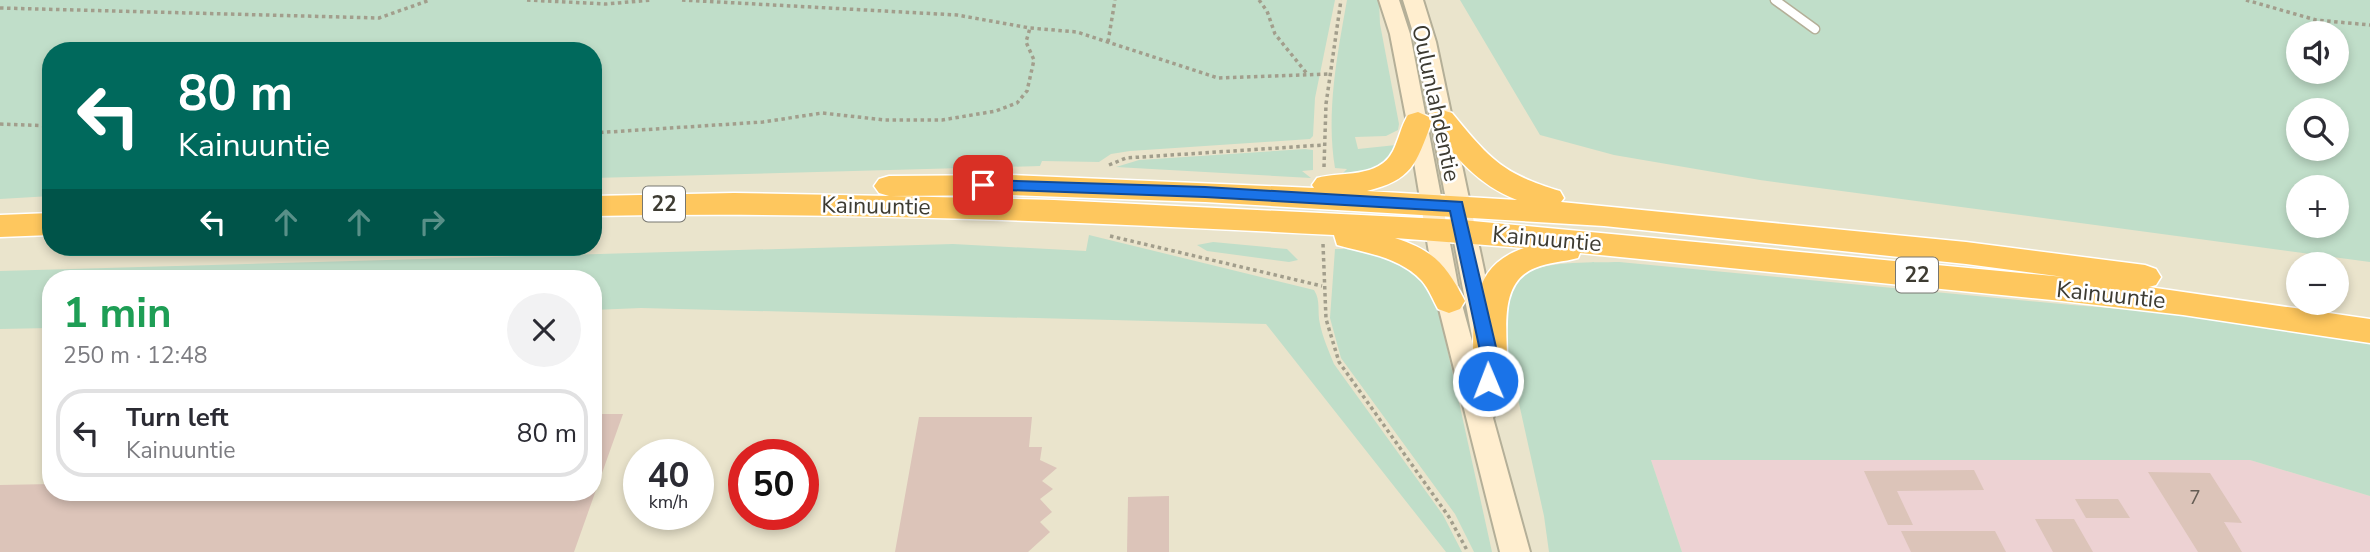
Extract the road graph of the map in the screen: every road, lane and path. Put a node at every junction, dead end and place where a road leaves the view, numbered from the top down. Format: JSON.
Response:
{"nodes":[{"id":1,"x":430,"y":0,"type":"edge"},
{"id":2,"x":527,"y":0,"type":"edge"},
{"id":3,"x":652,"y":0,"type":"edge"},
{"id":4,"x":682,"y":0,"type":"edge"},
{"id":5,"x":1115,"y":0,"type":"edge"},
{"id":6,"x":1259,"y":0,"type":"edge"},
{"id":7,"x":1340,"y":0,"type":"edge"},
{"id":8,"x":1389,"y":0,"type":"edge"},
{"id":9,"x":1413,"y":0,"type":"edge"},
{"id":10,"x":1775,"y":0,"type":"edge"},
{"id":11,"x":2246,"y":0,"type":"edge"},
{"id":12,"x":0,"y":8,"type":"edge"},
{"id":13,"x":2370,"y":25,"type":"edge"},
{"id":14,"x":1030,"y":28,"type":"junction"},
{"id":15,"x":1815,"y":29,"type":"dead end"},
{"id":16,"x":1108,"y":43,"type":"junction"},
{"id":17,"x":1328,"y":74,"type":"junction"},
{"id":18,"x":1308,"y":75,"type":"junction"},
{"id":19,"x":1430,"y":120,"type":"junction"},
{"id":20,"x":0,"y":124,"type":"edge"},
{"id":21,"x":42,"y":126,"type":"edge"},
{"id":22,"x":602,"y":133,"type":"edge"},
{"id":23,"x":1323,"y":145,"type":"junction"},
{"id":24,"x":1109,"y":165,"type":"dead end"},
{"id":25,"x":1324,"y":176,"type":"dead end"},
{"id":26,"x":602,"y":189,"type":"edge"},
{"id":27,"x":1205,"y":192,"type":"junction"},
{"id":28,"x":602,"y":206,"type":"edge"},
{"id":29,"x":42,"y":209,"type":"edge"},
{"id":30,"x":0,"y":211,"type":"edge"},
{"id":31,"x":1604,"y":215,"type":"junction"},
{"id":32,"x":1447,"y":218,"type":"junction"},
{"id":33,"x":1271,"y":221,"type":"junction"},
{"id":34,"x":42,"y":224,"type":"edge"},
{"id":35,"x":0,"y":226,"type":"edge"},
{"id":36,"x":1104,"y":235,"type":"dead end"},
{"id":37,"x":1323,"y":244,"type":"dead end"},
{"id":38,"x":1619,"y":245,"type":"junction"},
{"id":39,"x":1322,"y":285,"type":"junction"},
{"id":40,"x":2286,"y":298,"type":"edge"},
{"id":41,"x":1450,"y":301,"type":"junction"},
{"id":42,"x":2349,"y":308,"type":"edge"},
{"id":43,"x":2370,"y":311,"type":"edge"},
{"id":44,"x":2370,"y":331,"type":"edge"},
{"id":45,"x":1490,"y":360,"type":"junction"},
{"id":46,"x":1483,"y":421,"type":"junction"},
{"id":47,"x":1468,"y":552,"type":"edge"},
{"id":48,"x":1515,"y":552,"type":"edge"}],
"edges":[{"from":1,"to":12,"type":"path"},
{"from":2,"to":3,"type":"path"},
{"from":4,"to":14,"type":"path"},
{"from":5,"to":16,"type":"path"},
{"from":6,"to":18,"type":"path"},
{"from":7,"to":17,"type":"path"},
{"from":8,"to":19,"type":"main road","name":"Oulunlahdentie"},
{"from":9,"to":19,"type":"main road","name":"Oulunlahdentie"},
{"from":10,"to":15,"type":"lane"},
{"from":11,"to":13,"type":"path"},
{"from":14,"to":16,"type":"path"},
{"from":14,"to":22,"type":"path"},
{"from":16,"to":18,"type":"path"},
{"from":17,"to":18,"type":"path"},
{"from":17,"to":23,"type":"path"},
{"from":19,"to":27,"type":"highway"},
{"from":19,"to":31,"type":"highway"},
{"from":19,"to":32,"type":"main road","name":"Oulunlahdentie"},
{"from":20,"to":21,"type":"path"},
{"from":23,"to":24,"type":"path"},
{"from":23,"to":25,"type":"path"},
{"from":26,"to":27,"type":"highway","name":"Kainuuntie","number":"22"},
{"from":27,"to":32,"type":"highway","name":"Kainuuntie","number":"22"},
{"from":28,"to":33,"type":"highway","name":"Kainuuntie","number":"22"},
{"from":29,"to":30,"type":"highway"},
{"from":31,"to":32,"type":"highway","name":"Kainuuntie","number":"22"},
{"from":31,"to":40,"type":"highway","name":"Kainuuntie","number":"22"},
{"from":32,"to":33,"type":"highway","name":"Kainuuntie","number":"22"},
{"from":32,"to":38,"type":"highway","name":"Kainuuntie","number":"22"},
{"from":32,"to":41,"type":"main road"},
{"from":32,"to":45,"type":"main road"},
{"from":33,"to":41,"type":"highway"},
{"from":34,"to":35,"type":"highway"},
{"from":36,"to":39,"type":"path"},
{"from":37,"to":39,"type":"path"},
{"from":38,"to":44,"type":"highway","name":"Kainuuntie","number":"22"},
{"from":38,"to":45,"type":"highway"},
{"from":39,"to":47,"type":"path"},
{"from":41,"to":46,"type":"main road"},
{"from":42,"to":43,"type":"highway"},
{"from":45,"to":46,"type":"main road"},
{"from":46,"to":48,"type":"main road"}]}
